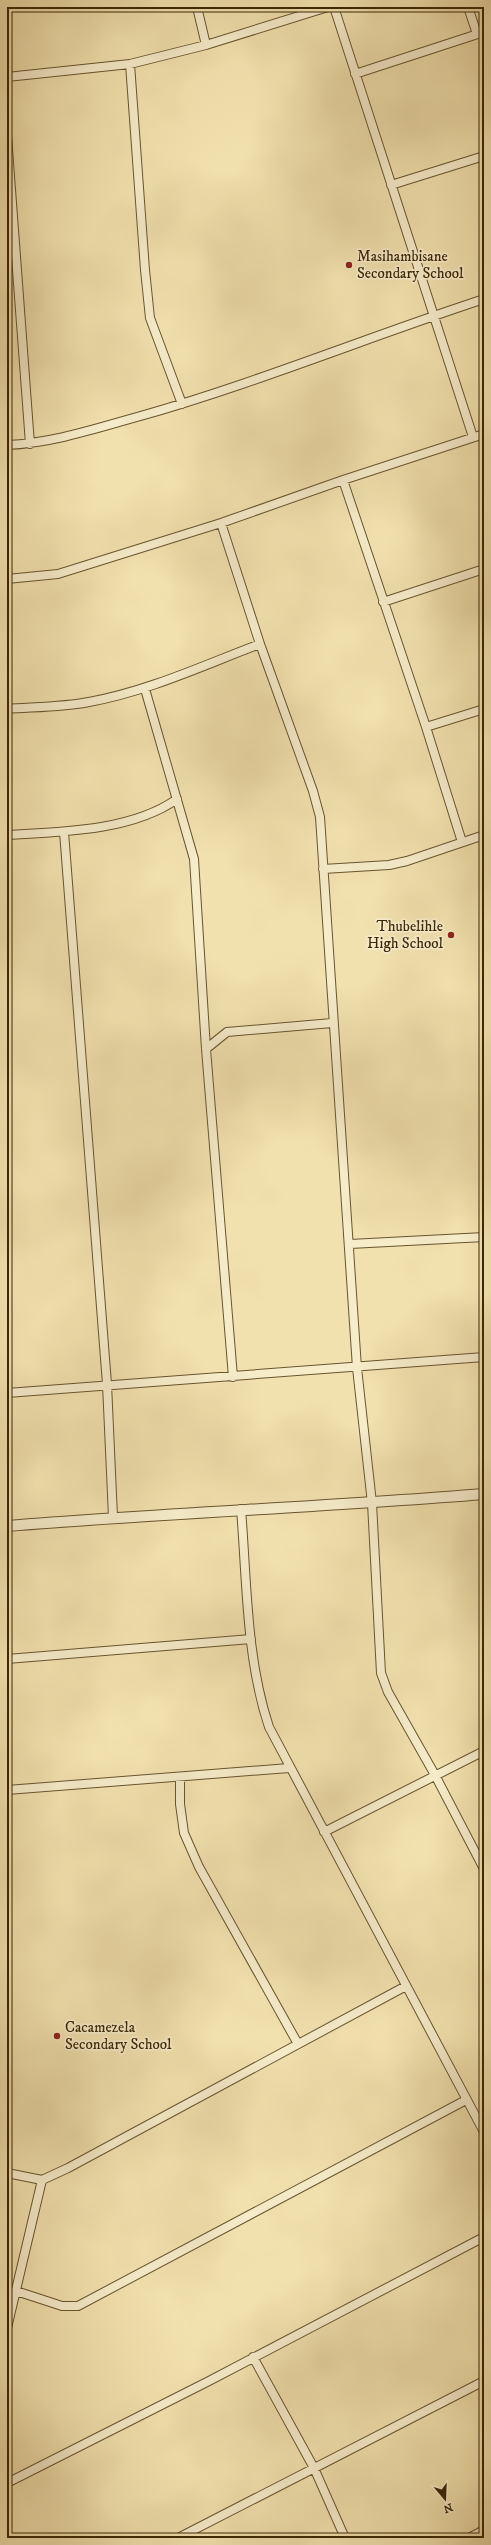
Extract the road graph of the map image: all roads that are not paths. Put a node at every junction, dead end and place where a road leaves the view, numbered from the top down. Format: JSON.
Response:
{"nodes":[{"id":1,"x":197,"y":7,"type":"edge"},
{"id":2,"x":328,"y":7,"type":"edge"},
{"id":3,"x":334,"y":7,"type":"edge"},
{"id":4,"x":468,"y":7,"type":"edge"},
{"id":5,"x":480,"y":33,"type":"edge"},
{"id":6,"x":206,"y":45,"type":"junction"},
{"id":7,"x":130,"y":64,"type":"junction"},
{"id":8,"x":355,"y":74,"type":"junction"},
{"id":9,"x":7,"y":77,"type":"edge"},
{"id":10,"x":7,"y":136,"type":"edge"},
{"id":11,"x":484,"y":156,"type":"edge"},
{"id":12,"x":391,"y":185,"type":"junction"},
{"id":13,"x":484,"y":299,"type":"edge"},
{"id":14,"x":435,"y":315,"type":"junction"},
{"id":15,"x":182,"y":404,"type":"junction"},
{"id":16,"x":484,"y":434,"type":"edge"},
{"id":17,"x":473,"y":437,"type":"junction"},
{"id":18,"x":30,"y":444,"type":"junction"},
{"id":19,"x":7,"y":445,"type":"edge"},
{"id":20,"x":343,"y":480,"type":"junction"},
{"id":21,"x":221,"y":523,"type":"junction"},
{"id":22,"x":484,"y":569,"type":"edge"},
{"id":23,"x":7,"y":579,"type":"edge"},
{"id":24,"x":383,"y":602,"type":"junction"},
{"id":25,"x":260,"y":644,"type":"junction"},
{"id":26,"x":145,"y":689,"type":"junction"},
{"id":27,"x":484,"y":708,"type":"edge"},
{"id":28,"x":7,"y":709,"type":"edge"},
{"id":29,"x":426,"y":727,"type":"junction"},
{"id":30,"x":177,"y":799,"type":"junction"},
{"id":31,"x":64,"y":832,"type":"junction"},
{"id":32,"x":7,"y":835,"type":"edge"},
{"id":33,"x":484,"y":835,"type":"edge"},
{"id":34,"x":462,"y":842,"type":"junction"},
{"id":35,"x":323,"y":869,"type":"junction"},
{"id":36,"x":332,"y":1023,"type":"junction"},
{"id":37,"x":206,"y":1048,"type":"junction"},
{"id":38,"x":484,"y":1237,"type":"edge"},
{"id":39,"x":350,"y":1244,"type":"junction"},
{"id":40,"x":484,"y":1357,"type":"edge"},
{"id":41,"x":357,"y":1368,"type":"junction"},
{"id":42,"x":233,"y":1377,"type":"junction"},
{"id":43,"x":107,"y":1384,"type":"junction"},
{"id":44,"x":7,"y":1393,"type":"edge"},
{"id":45,"x":484,"y":1494,"type":"edge"},
{"id":46,"x":372,"y":1503,"type":"junction"},
{"id":47,"x":241,"y":1509,"type":"junction"},
{"id":48,"x":113,"y":1517,"type":"junction"},
{"id":49,"x":7,"y":1526,"type":"edge"},
{"id":50,"x":251,"y":1639,"type":"junction"},
{"id":51,"x":7,"y":1659,"type":"edge"},
{"id":52,"x":484,"y":1750,"type":"edge"},
{"id":53,"x":288,"y":1768,"type":"junction"},
{"id":54,"x":435,"y":1775,"type":"junction"},
{"id":55,"x":180,"y":1778,"type":"junction"},
{"id":56,"x":7,"y":1790,"type":"edge"},
{"id":57,"x":324,"y":1832,"type":"junction"},
{"id":58,"x":484,"y":1869,"type":"edge"},
{"id":59,"x":406,"y":1986,"type":"junction"},
{"id":60,"x":298,"y":2044,"type":"junction"},
{"id":61,"x":466,"y":2100,"type":"junction"},
{"id":62,"x":484,"y":2132,"type":"edge"},
{"id":63,"x":7,"y":2173,"type":"edge"},
{"id":64,"x":42,"y":2180,"type":"junction"},
{"id":65,"x":484,"y":2237,"type":"edge"},
{"id":66,"x":16,"y":2291,"type":"junction"},
{"id":67,"x":7,"y":2328,"type":"edge"},
{"id":68,"x":253,"y":2357,"type":"junction"},
{"id":69,"x":484,"y":2380,"type":"edge"},
{"id":70,"x":314,"y":2468,"type":"junction"},
{"id":71,"x":8,"y":2481,"type":"edge"},
{"id":72,"x":484,"y":2530,"type":"edge"},
{"id":73,"x":178,"y":2538,"type":"edge"},
{"id":74,"x":345,"y":2538,"type":"edge"},
{"id":75,"x":469,"y":2538,"type":"edge"}],
"edges":[{"from":1,"to":6,"type":"street"},
{"from":2,"to":6,"type":"street"},
{"from":3,"to":8,"type":"street"},
{"from":4,"to":5,"type":"street"},
{"from":5,"to":8,"type":"street"},
{"from":6,"to":7,"type":"street"},
{"from":7,"to":9,"type":"street"},
{"from":7,"to":15,"type":"street"},
{"from":8,"to":12,"type":"street"},
{"from":10,"to":18,"type":"street"},
{"from":11,"to":12,"type":"street"},
{"from":12,"to":14,"type":"street"},
{"from":13,"to":14,"type":"street"},
{"from":14,"to":15,"type":"street"},
{"from":14,"to":17,"type":"street"},
{"from":15,"to":18,"type":"street"},
{"from":16,"to":17,"type":"street"},
{"from":17,"to":20,"type":"street"},
{"from":18,"to":19,"type":"street"},
{"from":20,"to":21,"type":"street"},
{"from":20,"to":24,"type":"street"},
{"from":21,"to":23,"type":"street"},
{"from":21,"to":25,"type":"street"},
{"from":22,"to":24,"type":"street"},
{"from":24,"to":29,"type":"street"},
{"from":25,"to":26,"type":"street"},
{"from":25,"to":35,"type":"street"},
{"from":26,"to":28,"type":"street"},
{"from":26,"to":30,"type":"street"},
{"from":27,"to":29,"type":"street"},
{"from":29,"to":34,"type":"street"},
{"from":30,"to":31,"type":"street"},
{"from":30,"to":37,"type":"street"},
{"from":31,"to":32,"type":"street"},
{"from":31,"to":43,"type":"street"},
{"from":33,"to":34,"type":"street"},
{"from":34,"to":35,"type":"street"},
{"from":35,"to":36,"type":"street"},
{"from":36,"to":37,"type":"street"},
{"from":36,"to":39,"type":"street"},
{"from":37,"to":42,"type":"street"},
{"from":38,"to":39,"type":"street"},
{"from":39,"to":41,"type":"street"},
{"from":40,"to":41,"type":"street"},
{"from":41,"to":42,"type":"street"},
{"from":41,"to":46,"type":"street"},
{"from":42,"to":43,"type":"street"},
{"from":43,"to":44,"type":"street"},
{"from":43,"to":48,"type":"street"},
{"from":45,"to":46,"type":"street"},
{"from":46,"to":47,"type":"street"},
{"from":46,"to":54,"type":"street"},
{"from":47,"to":48,"type":"street"},
{"from":47,"to":50,"type":"street"},
{"from":48,"to":49,"type":"street"},
{"from":50,"to":51,"type":"street"},
{"from":50,"to":53,"type":"street"},
{"from":52,"to":54,"type":"street"},
{"from":53,"to":55,"type":"street"},
{"from":53,"to":57,"type":"street"},
{"from":54,"to":57,"type":"street"},
{"from":54,"to":58,"type":"street"},
{"from":55,"to":56,"type":"street"},
{"from":55,"to":60,"type":"street"},
{"from":57,"to":59,"type":"street"},
{"from":59,"to":60,"type":"street"},
{"from":59,"to":61,"type":"street"},
{"from":60,"to":64,"type":"street"},
{"from":61,"to":62,"type":"street"},
{"from":61,"to":66,"type":"street"},
{"from":63,"to":64,"type":"street"},
{"from":64,"to":66,"type":"street"},
{"from":65,"to":68,"type":"street"},
{"from":66,"to":67,"type":"street"},
{"from":68,"to":70,"type":"street"},
{"from":68,"to":71,"type":"street"},
{"from":69,"to":70,"type":"street"},
{"from":70,"to":73,"type":"street"},
{"from":70,"to":74,"type":"street"},
{"from":72,"to":75,"type":"street"}]}
